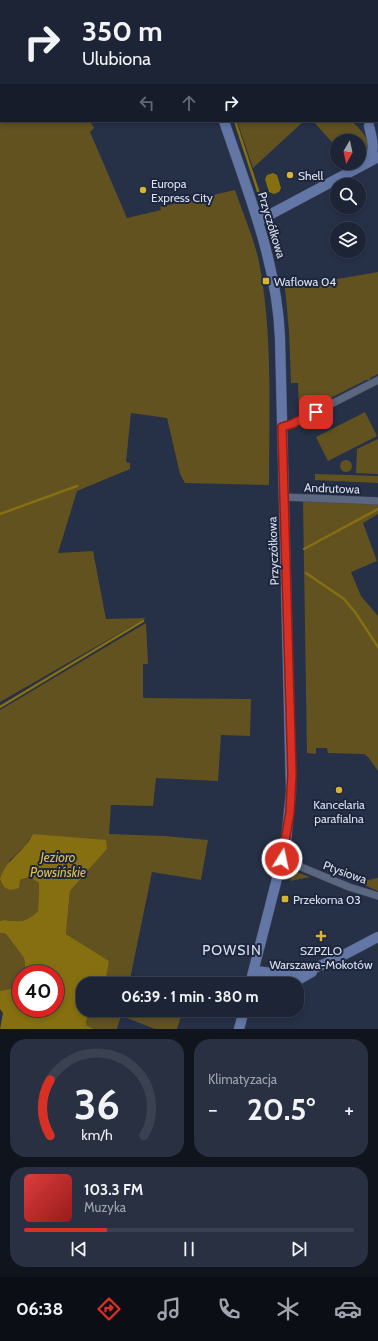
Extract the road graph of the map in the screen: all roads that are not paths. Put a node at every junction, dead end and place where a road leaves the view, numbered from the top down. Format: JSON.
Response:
{"nodes":[{"id":1,"x":224,"y":122,"type":"edge"},
{"id":2,"x":366,"y":123,"type":"edge"},
{"id":3,"x":378,"y":136,"type":"edge"},
{"id":4,"x":378,"y":157,"type":"edge"},
{"id":5,"x":366,"y":163,"type":"edge"},
{"id":6,"x":366,"y":165,"type":"edge"},
{"id":7,"x":356,"y":170,"type":"edge"},
{"id":8,"x":258,"y":221,"type":"junction"},
{"id":9,"x":378,"y":380,"type":"edge"},
{"id":10,"x":282,"y":427,"type":"junction"},
{"id":11,"x":284,"y":497,"type":"junction"},
{"id":12,"x":378,"y":501,"type":"edge"},
{"id":13,"x":282,"y":859,"type":"junction"},
{"id":14,"x":378,"y":896,"type":"edge"},
{"id":15,"x":378,"y":937,"type":"edge"},
{"id":16,"x":318,"y":967,"type":"junction"},
{"id":17,"x":254,"y":971,"type":"junction"},
{"id":18,"x":252,"y":977,"type":"edge"},
{"id":19,"x":304,"y":977,"type":"edge"},
{"id":20,"x":242,"y":1017,"type":"edge"},
{"id":21,"x":239,"y":1029,"type":"edge"}],
"edges":[{"from":1,"to":8,"type":"street","name":"Przyczółkowa"},
{"from":2,"to":3,"type":"street"},
{"from":2,"to":5,"type":"street"},
{"from":4,"to":6,"type":"street"},
{"from":7,"to":8,"type":"street"},
{"from":8,"to":10,"type":"street","name":"Przyczółkowa"},
{"from":9,"to":10,"type":"street"},
{"from":10,"to":11,"type":"street","name":"Przyczółkowa"},
{"from":11,"to":12,"type":"street","name":"Andrutowa"},
{"from":11,"to":13,"type":"street","name":"Przyczółkowa"},
{"from":13,"to":14,"type":"street","name":"Ptysiowa"},
{"from":13,"to":17,"type":"street","name":"Przyczółkowa"},
{"from":15,"to":16,"type":"street"},
{"from":16,"to":17,"type":"street"},
{"from":16,"to":19,"type":"street"},
{"from":17,"to":18,"type":"street","name":"Przyczółkowa"},
{"from":20,"to":21,"type":"street"}]}
